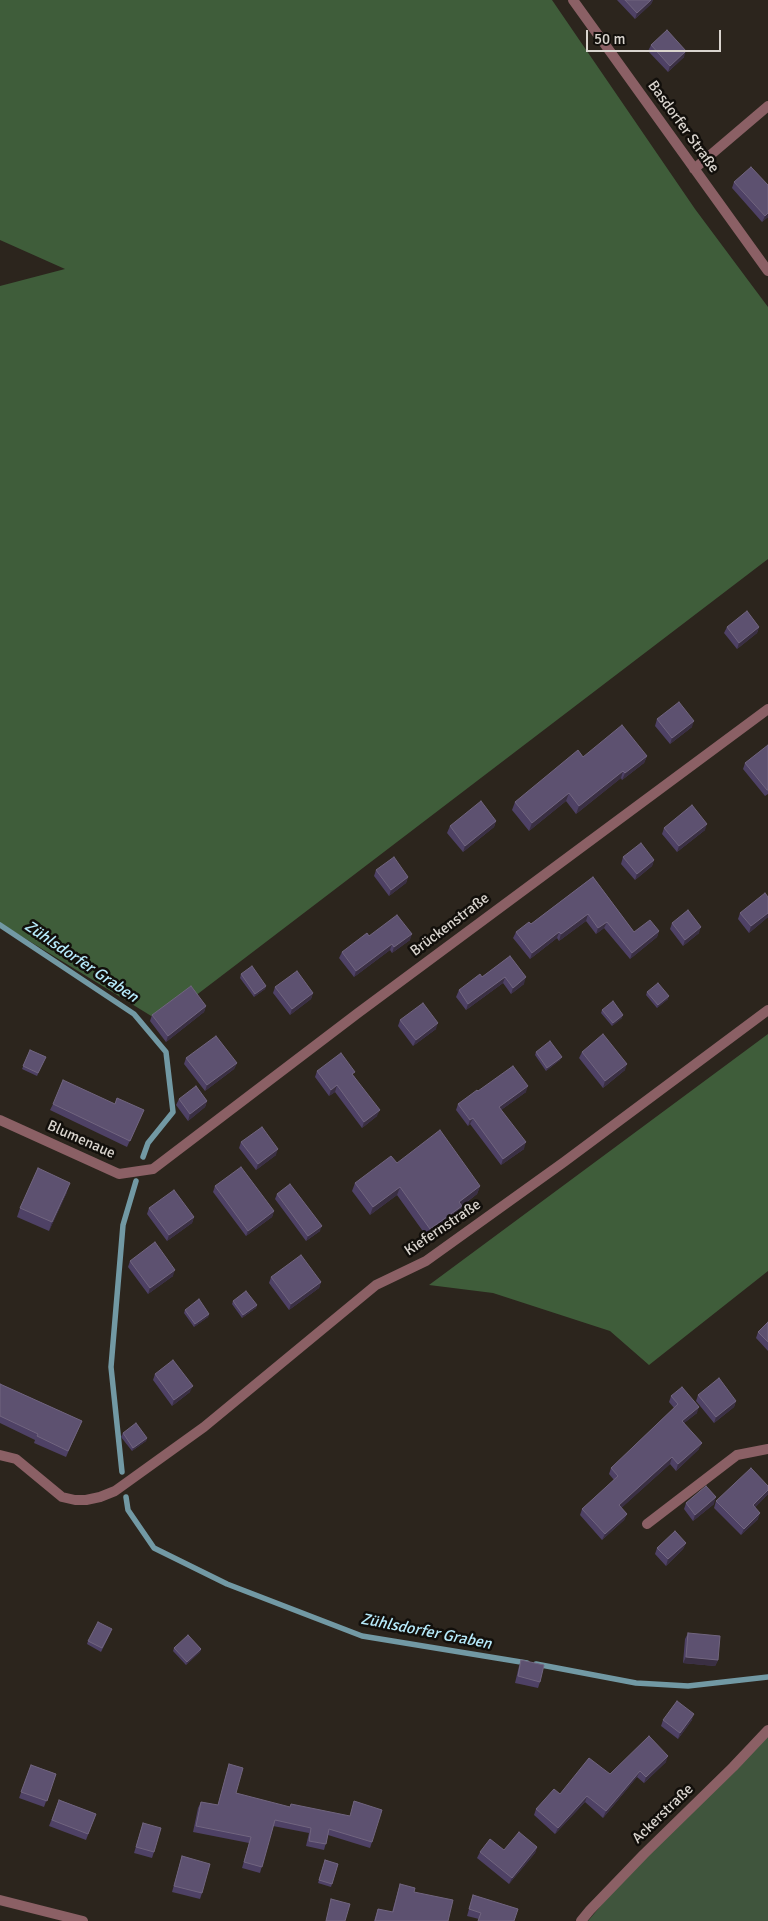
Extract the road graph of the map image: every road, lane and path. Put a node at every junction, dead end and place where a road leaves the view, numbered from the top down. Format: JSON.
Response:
{"nodes":[{"id":1,"x":573,"y":0,"type":"edge"},
{"id":2,"x":768,"y":106,"type":"edge"},
{"id":3,"x":694,"y":169,"type":"junction"},
{"id":4,"x":768,"y":271,"type":"edge"},
{"id":5,"x":768,"y":709,"type":"edge"},
{"id":6,"x":768,"y":1010,"type":"edge"},
{"id":7,"x":0,"y":1120,"type":"edge"},
{"id":8,"x":153,"y":1169,"type":"joint"},
{"id":9,"x":768,"y":1449,"type":"edge"},
{"id":10,"x":0,"y":1455,"type":"edge"},
{"id":11,"x":647,"y":1524,"type":"dead end"},
{"id":12,"x":768,"y":1730,"type":"edge"},
{"id":13,"x":0,"y":1900,"type":"edge"},
{"id":14,"x":83,"y":1921,"type":"edge"},
{"id":15,"x":581,"y":1921,"type":"edge"}],
"edges":[{"from":1,"to":3,"type":"street","name":"Basdorfer Straße"},
{"from":2,"to":3,"type":"street"},
{"from":3,"to":4,"type":"street","name":"Basdorfer Straße"},
{"from":5,"to":8,"type":"street","name":"Brückenstraße"},
{"from":6,"to":10,"type":"street","name":"Kiefernstraße"},
{"from":7,"to":8,"type":"street","name":"Blumenaue"},
{"from":9,"to":11,"type":"street"},
{"from":12,"to":15,"type":"street","name":"Ackerstraße"},
{"from":13,"to":14,"type":"street"}]}
